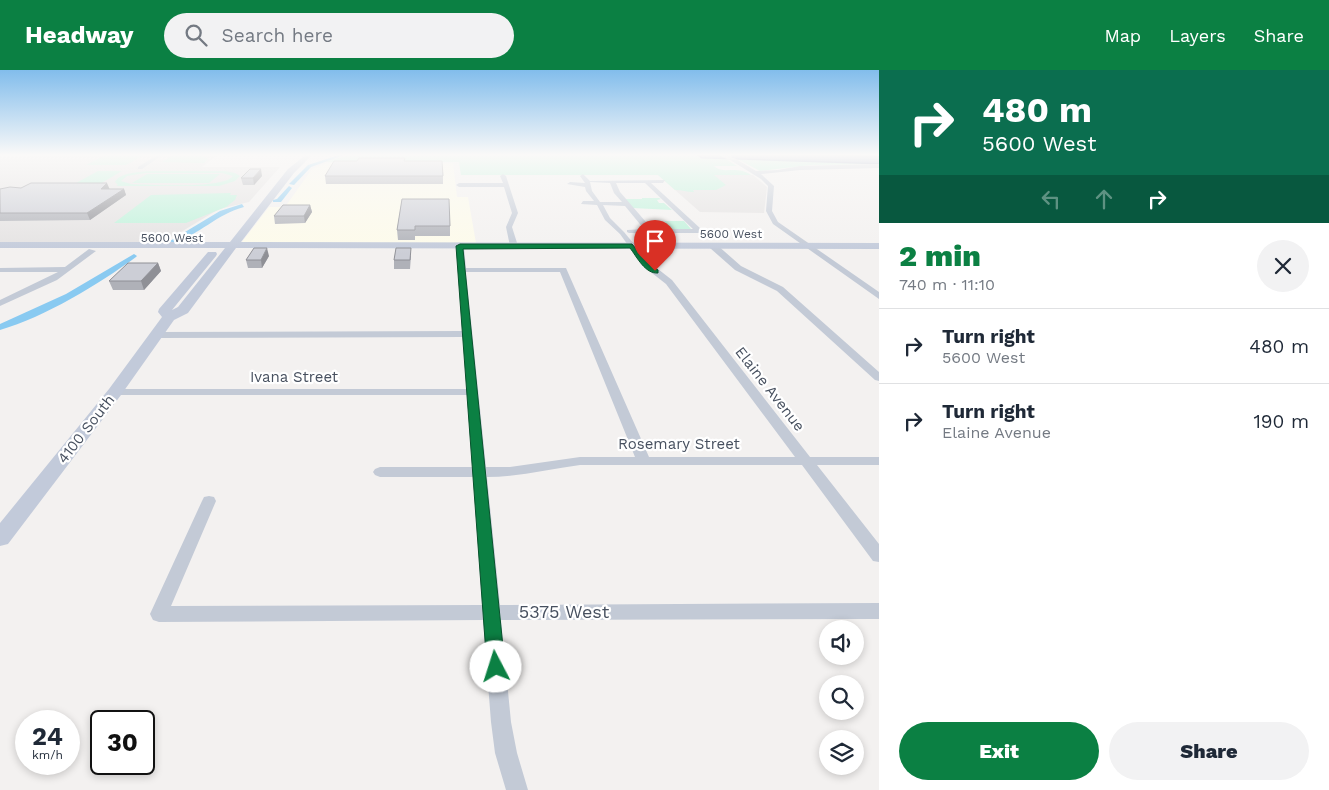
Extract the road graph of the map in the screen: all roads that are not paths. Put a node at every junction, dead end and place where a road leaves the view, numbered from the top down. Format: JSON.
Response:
{"nodes":[{"id":1,"x":269,"y":188,"type":"edge"},
{"id":2,"x":277,"y":188,"type":"edge"},
{"id":3,"x":507,"y":188,"type":"edge"},
{"id":4,"x":590,"y":188,"type":"edge"},
{"id":5,"x":615,"y":188,"type":"edge"},
{"id":6,"x":654,"y":188,"type":"edge"},
{"id":7,"x":771,"y":188,"type":"edge"},
{"id":8,"x":583,"y":203,"type":"dead end"},
{"id":9,"x":598,"y":203,"type":"junction"},
{"id":10,"x":626,"y":203,"type":"junction"},
{"id":11,"x":600,"y":226,"type":"dead end"},
{"id":12,"x":614,"y":226,"type":"junction"},
{"id":13,"x":650,"y":231,"type":"junction"},
{"id":14,"x":699,"y":231,"type":"junction"},
{"id":15,"x":720,"y":231,"type":"dead end"},
{"id":16,"x":629,"y":232,"type":"dead end"},
{"id":17,"x":460,"y":246,"type":"junction"},
{"id":18,"x":514,"y":246,"type":"junction"},
{"id":19,"x":632,"y":246,"type":"junction"},
{"id":20,"x":713,"y":246,"type":"junction"},
{"id":21,"x":807,"y":246,"type":"junction"},
{"id":22,"x":879,"y":246,"type":"edge"},
{"id":23,"x":0,"y":248,"type":"edge"},
{"id":24,"x":225,"y":248,"type":"junction"},
{"id":25,"x":92,"y":251,"type":"junction"},
{"id":26,"x":0,"y":270,"type":"edge"},
{"id":27,"x":67,"y":270,"type":"junction"},
{"id":28,"x":462,"y":270,"type":"junction"},
{"id":29,"x":868,"y":290,"type":"junction"},
{"id":30,"x":879,"y":290,"type":"edge"},
{"id":31,"x":879,"y":296,"type":"edge"},
{"id":32,"x":0,"y":303,"type":"edge"},
{"id":33,"x":467,"y":334,"type":"junction"},
{"id":34,"x":158,"y":335,"type":"junction"},
{"id":35,"x":879,"y":378,"type":"edge"},
{"id":36,"x":115,"y":392,"type":"junction"},
{"id":37,"x":472,"y":392,"type":"junction"},
{"id":38,"x":644,"y":461,"type":"junction"},
{"id":39,"x":806,"y":461,"type":"junction"},
{"id":40,"x":879,"y":461,"type":"edge"},
{"id":41,"x":380,"y":472,"type":"dead end"},
{"id":42,"x":479,"y":472,"type":"junction"},
{"id":43,"x":209,"y":501,"type":"dead end"},
{"id":44,"x":3,"y":531,"type":"edge"},
{"id":45,"x":879,"y":556,"type":"edge"},
{"id":46,"x":879,"y":611,"type":"edge"},
{"id":47,"x":491,"y":612,"type":"junction"},
{"id":48,"x":517,"y":790,"type":"edge"}],
"edges":[{"from":1,"to":24,"type":"main road","name":"4100 South"},
{"from":2,"to":24,"type":"main road","name":"4100 South"},
{"from":3,"to":18,"type":"street"},
{"from":4,"to":9,"type":"street","name":"Elaine Avenue"},
{"from":5,"to":10,"type":"street"},
{"from":6,"to":14,"type":"street"},
{"from":7,"to":21,"type":"street"},
{"from":8,"to":9,"type":"street"},
{"from":9,"to":10,"type":"street"},
{"from":9,"to":12,"type":"street","name":"Elaine Avenue"},
{"from":10,"to":13,"type":"street"},
{"from":11,"to":12,"type":"street"},
{"from":12,"to":19,"type":"street","name":"Elaine Avenue"},
{"from":13,"to":14,"type":"street"},
{"from":13,"to":16,"type":"street"},
{"from":14,"to":15,"type":"street"},
{"from":17,"to":18,"type":"main road","name":"5600 West"},
{"from":17,"to":24,"type":"main road","name":"5600 West"},
{"from":17,"to":28,"type":"street"},
{"from":18,"to":19,"type":"main road","name":"5600 West"},
{"from":19,"to":20,"type":"main road","name":"5600 West"},
{"from":19,"to":39,"type":"street","name":"Elaine Avenue"},
{"from":20,"to":21,"type":"main road","name":"5600 West"},
{"from":20,"to":35,"type":"street"},
{"from":21,"to":22,"type":"main road","name":"5600 West"},
{"from":21,"to":29,"type":"street"},
{"from":23,"to":24,"type":"main road","name":"5600 West"},
{"from":23,"to":25,"type":"main road","name":"5600 West"},
{"from":24,"to":25,"type":"main road","name":"5600 West"},
{"from":24,"to":34,"type":"main road","name":"4100 South"},
{"from":25,"to":27,"type":"street"},
{"from":26,"to":27,"type":"street"},
{"from":27,"to":32,"type":"street"},
{"from":28,"to":33,"type":"street"},
{"from":28,"to":38,"type":"street"},
{"from":29,"to":30,"type":"street"},
{"from":29,"to":31,"type":"street"},
{"from":33,"to":34,"type":"street"},
{"from":33,"to":37,"type":"street"},
{"from":34,"to":36,"type":"main road","name":"4100 South"},
{"from":36,"to":37,"type":"street","name":"Ivana Street"},
{"from":36,"to":44,"type":"main road","name":"4100 South"},
{"from":37,"to":42,"type":"street"},
{"from":38,"to":39,"type":"street","name":"Rosemary Street"},
{"from":38,"to":42,"type":"street","name":"Rosemary Street"},
{"from":39,"to":40,"type":"street","name":"Rosemary Street"},
{"from":39,"to":45,"type":"street","name":"Elaine Avenue"},
{"from":41,"to":42,"type":"street","name":"Rosemary Street"},
{"from":42,"to":47,"type":"street"},
{"from":43,"to":47,"type":"street","name":"5375 West"},
{"from":46,"to":47,"type":"street","name":"5375 West"},
{"from":47,"to":48,"type":"street"}]}
